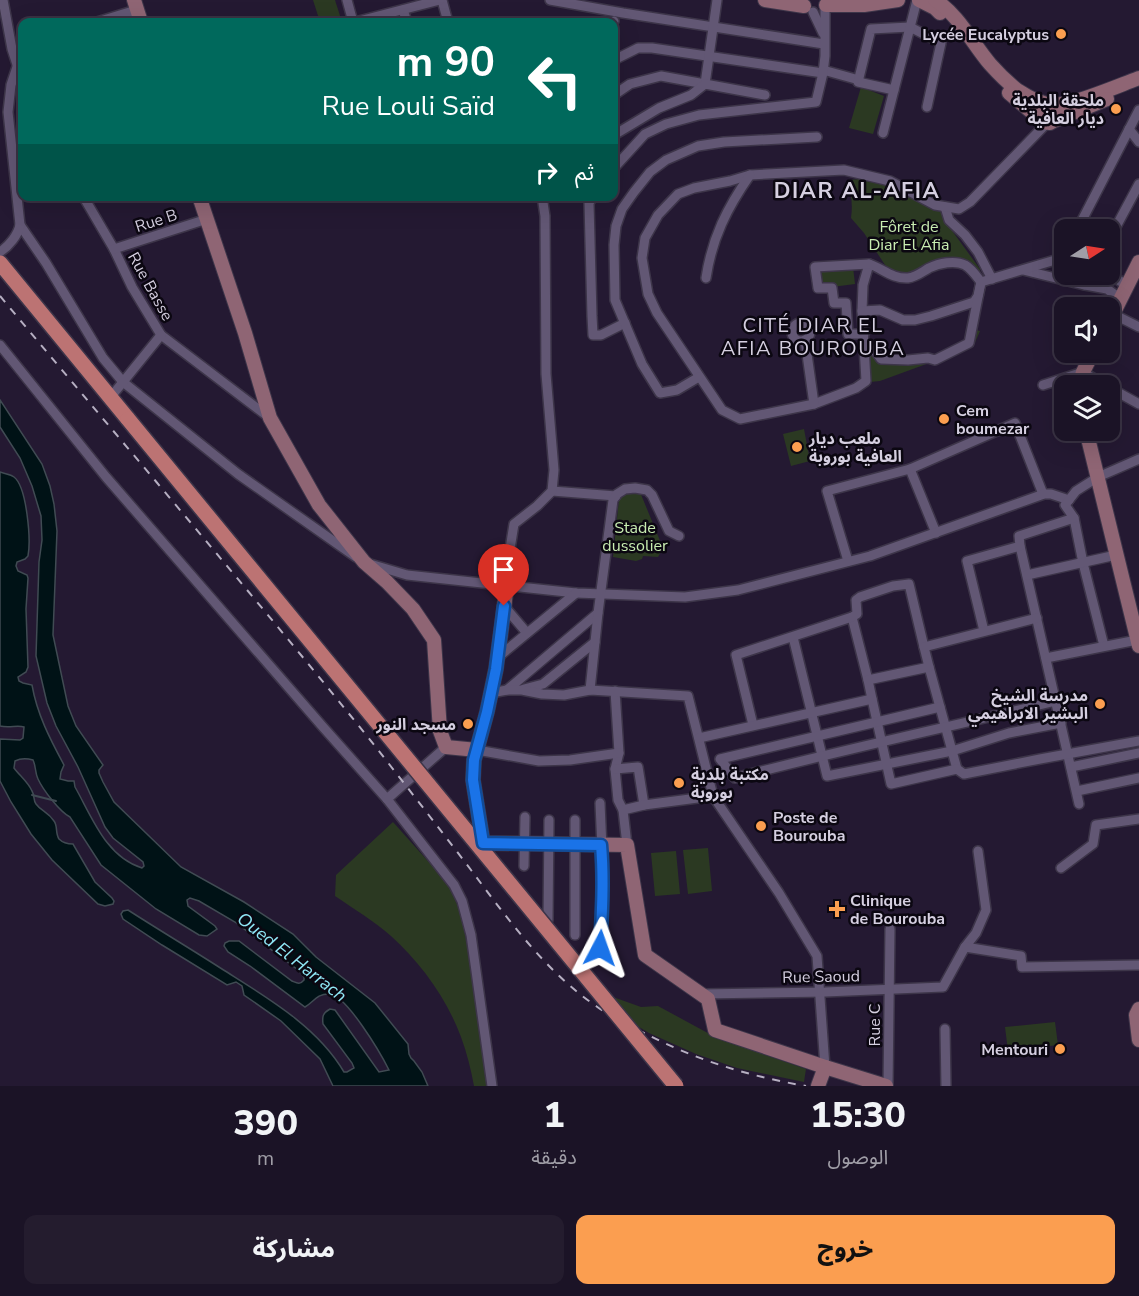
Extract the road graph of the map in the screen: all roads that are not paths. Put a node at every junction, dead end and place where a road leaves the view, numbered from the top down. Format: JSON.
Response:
{"nodes":[{"id":1,"x":347,"y":0,"type":"edge"},
{"id":2,"x":441,"y":0,"type":"edge"},
{"id":3,"x":550,"y":0,"type":"edge"},
{"id":4,"x":717,"y":0,"type":"edge"},
{"id":5,"x":765,"y":0,"type":"edge"},
{"id":6,"x":898,"y":0,"type":"edge"},
{"id":7,"x":918,"y":0,"type":"edge"},
{"id":8,"x":935,"y":0,"type":"edge"},
{"id":9,"x":2,"y":1,"type":"edge"},
{"id":10,"x":816,"y":5,"type":"edge"},
{"id":11,"x":403,"y":10,"type":"junction"},
{"id":12,"x":137,"y":11,"type":"edge"},
{"id":13,"x":112,"y":18,"type":"edge"},
{"id":14,"x":353,"y":18,"type":"edge"},
{"id":15,"x":370,"y":18,"type":"edge"},
{"id":16,"x":406,"y":18,"type":"edge"},
{"id":17,"x":447,"y":18,"type":"edge"},
{"id":18,"x":713,"y":26,"type":"junction"},
{"id":19,"x":910,"y":27,"type":"junction"},
{"id":20,"x":824,"y":39,"type":"junction"},
{"id":21,"x":708,"y":56,"type":"junction"},
{"id":22,"x":618,"y":58,"type":"edge"},
{"id":23,"x":17,"y":67,"type":"joint"},
{"id":24,"x":823,"y":71,"type":"junction"},
{"id":25,"x":1139,"y":78,"type":"edge"},
{"id":26,"x":859,"y":80,"type":"junction"},
{"id":27,"x":705,"y":84,"type":"junction"},
{"id":28,"x":1139,"y":85,"type":"edge"},
{"id":29,"x":894,"y":90,"type":"junction"},
{"id":30,"x":618,"y":92,"type":"edge"},
{"id":31,"x":765,"y":95,"type":"dead end"},
{"id":32,"x":1050,"y":105,"type":"junction"},
{"id":33,"x":927,"y":107,"type":"dead end"},
{"id":34,"x":1139,"y":110,"type":"edge"},
{"id":35,"x":1047,"y":122,"type":"junction"},
{"id":36,"x":1129,"y":129,"type":"junction"},
{"id":37,"x":618,"y":133,"type":"edge"},
{"id":38,"x":883,"y":134,"type":"dead end"},
{"id":39,"x":817,"y":137,"type":"dead end"},
{"id":40,"x":1139,"y":142,"type":"edge"},
{"id":41,"x":618,"y":164,"type":"edge"},
{"id":42,"x":750,"y":175,"type":"junction"},
{"id":43,"x":1139,"y":184,"type":"edge"},
{"id":44,"x":86,"y":201,"type":"edge"},
{"id":45,"x":202,"y":201,"type":"edge"},
{"id":46,"x":543,"y":201,"type":"edge"},
{"id":47,"x":590,"y":201,"type":"edge"},
{"id":48,"x":945,"y":207,"type":"junction"},
{"id":49,"x":207,"y":219,"type":"junction"},
{"id":50,"x":1083,"y":219,"type":"edge"},
{"id":51,"x":1120,"y":219,"type":"edge"},
{"id":52,"x":20,"y":225,"type":"junction"},
{"id":53,"x":114,"y":249,"type":"junction"},
{"id":54,"x":0,"y":252,"type":"edge"},
{"id":55,"x":1054,"y":259,"type":"edge"},
{"id":56,"x":1139,"y":262,"type":"edge"},
{"id":57,"x":0,"y":263,"type":"edge"},
{"id":58,"x":868,"y":264,"type":"junction"},
{"id":59,"x":1022,"y":270,"type":"junction"},
{"id":60,"x":1054,"y":276,"type":"edge"},
{"id":61,"x":706,"y":278,"type":"dead end"},
{"id":62,"x":992,"y":279,"type":"junction"},
{"id":63,"x":981,"y":282,"type":"junction"},
{"id":64,"x":1085,"y":285,"type":"edge"},
{"id":65,"x":1118,"y":285,"type":"edge"},
{"id":66,"x":1124,"y":293,"type":"junction"},
{"id":67,"x":1120,"y":300,"type":"edge"},
{"id":68,"x":862,"y":311,"type":"junction"},
{"id":69,"x":1120,"y":320,"type":"edge"},
{"id":70,"x":625,"y":323,"type":"junction"},
{"id":71,"x":1139,"y":327,"type":"edge"},
{"id":72,"x":864,"y":334,"type":"junction"},
{"id":73,"x":161,"y":335,"type":"junction"},
{"id":74,"x":805,"y":340,"type":"dead end"},
{"id":75,"x":0,"y":345,"type":"edge"},
{"id":76,"x":864,"y":346,"type":"junction"},
{"id":77,"x":699,"y":377,"type":"junction"},
{"id":78,"x":123,"y":382,"type":"junction"},
{"id":79,"x":1054,"y":383,"type":"edge"},
{"id":80,"x":1043,"y":385,"type":"dead end"},
{"id":81,"x":1120,"y":394,"type":"edge"},
{"id":82,"x":110,"y":398,"type":"junction"},
{"id":83,"x":814,"y":404,"type":"junction"},
{"id":84,"x":1139,"y":404,"type":"edge"},
{"id":85,"x":270,"y":418,"type":"junction"},
{"id":86,"x":1089,"y":441,"type":"edge"},
{"id":87,"x":1139,"y":459,"type":"edge"},
{"id":88,"x":910,"y":468,"type":"junction"},
{"id":89,"x":1098,"y":477,"type":"junction"},
{"id":90,"x":552,"y":491,"type":"junction"},
{"id":91,"x":1043,"y":494,"type":"junction"},
{"id":92,"x":616,"y":496,"type":"junction"},
{"id":93,"x":1069,"y":500,"type":"junction"},
{"id":94,"x":1074,"y":518,"type":"junction"},
{"id":95,"x":936,"y":533,"type":"junction"},
{"id":96,"x":679,"y":536,"type":"dead end"},
{"id":97,"x":1020,"y":546,"type":"junction"},
{"id":98,"x":1116,"y":555,"type":"junction"},
{"id":99,"x":848,"y":561,"type":"junction"},
{"id":100,"x":364,"y":562,"type":"junction"},
{"id":101,"x":1083,"y":563,"type":"junction"},
{"id":102,"x":1027,"y":575,"type":"junction"},
{"id":103,"x":507,"y":585,"type":"junction"},
{"id":104,"x":576,"y":593,"type":"junction"},
{"id":105,"x":601,"y":595,"type":"junction"},
{"id":106,"x":504,"y":606,"type":"junction"},
{"id":107,"x":598,"y":614,"type":"junction"},
{"id":108,"x":852,"y":617,"type":"junction"},
{"id":109,"x":1037,"y":618,"type":"junction"},
{"id":110,"x":1136,"y":624,"type":"edge"},
{"id":111,"x":984,"y":631,"type":"junction"},
{"id":112,"x":527,"y":633,"type":"junction"},
{"id":113,"x":793,"y":637,"type":"junction"},
{"id":114,"x":595,"y":642,"type":"junction"},
{"id":115,"x":1138,"y":643,"type":"edge"},
{"id":116,"x":1104,"y":646,"type":"junction"},
{"id":117,"x":924,"y":647,"type":"junction"},
{"id":118,"x":497,"y":658,"type":"junction"},
{"id":119,"x":1046,"y":658,"type":"junction"},
{"id":120,"x":928,"y":667,"type":"junction"},
{"id":121,"x":868,"y":680,"type":"junction"},
{"id":122,"x":507,"y":690,"type":"junction"},
{"id":123,"x":522,"y":690,"type":"junction"},
{"id":124,"x":590,"y":690,"type":"junction"},
{"id":125,"x":615,"y":691,"type":"junction"},
{"id":126,"x":491,"y":693,"type":"junction"},
{"id":127,"x":872,"y":699,"type":"junction"},
{"id":128,"x":1056,"y":701,"type":"junction"},
{"id":129,"x":940,"y":707,"type":"junction"},
{"id":130,"x":811,"y":713,"type":"junction"},
{"id":131,"x":877,"y":722,"type":"junction"},
{"id":132,"x":1061,"y":723,"type":"junction"},
{"id":133,"x":753,"y":725,"type":"junction"},
{"id":134,"x":945,"y":728,"type":"junction"},
{"id":135,"x":817,"y":736,"type":"junction"},
{"id":136,"x":699,"y":738,"type":"junction"},
{"id":137,"x":1139,"y":741,"type":"edge"},
{"id":138,"x":881,"y":742,"type":"junction"},
{"id":139,"x":446,"y":747,"type":"junction"},
{"id":140,"x":477,"y":750,"type":"junction"},
{"id":141,"x":952,"y":751,"type":"junction"},
{"id":142,"x":619,"y":753,"type":"junction"},
{"id":143,"x":1139,"y":753,"type":"edge"},
{"id":144,"x":1068,"y":754,"type":"junction"},
{"id":145,"x":822,"y":755,"type":"junction"},
{"id":146,"x":886,"y":764,"type":"junction"},
{"id":147,"x":1071,"y":767,"type":"junction"},
{"id":148,"x":615,"y":769,"type":"junction"},
{"id":149,"x":957,"y":769,"type":"junction"},
{"id":150,"x":1139,"y":778,"type":"edge"},
{"id":151,"x":1077,"y":791,"type":"junction"},
{"id":152,"x":713,"y":796,"type":"junction"},
{"id":153,"x":387,"y":799,"type":"junction"},
{"id":154,"x":600,"y":803,"type":"dead end"},
{"id":155,"x":1079,"y":804,"type":"dead end"},
{"id":156,"x":644,"y":805,"type":"junction"},
{"id":157,"x":623,"y":810,"type":"junction"},
{"id":158,"x":525,"y":817,"type":"dead end"},
{"id":159,"x":575,"y":819,"type":"dead end"},
{"id":160,"x":1139,"y":819,"type":"edge"},
{"id":161,"x":549,"y":820,"type":"dead end"},
{"id":162,"x":525,"y":844,"type":"junction"},
{"id":163,"x":550,"y":844,"type":"junction"},
{"id":164,"x":575,"y":844,"type":"junction"},
{"id":165,"x":601,"y":845,"type":"junction"},
{"id":166,"x":627,"y":845,"type":"junction"},
{"id":167,"x":978,"y":851,"type":"dead end"},
{"id":168,"x":524,"y":866,"type":"dead end"},
{"id":169,"x":1061,"y":868,"type":"dead end"},
{"id":170,"x":548,"y":920,"type":"dead end"},
{"id":171,"x":890,"y":929,"type":"dead end"},
{"id":172,"x":575,"y":935,"type":"dead end"},
{"id":173,"x":966,"y":947,"type":"junction"},
{"id":174,"x":600,"y":948,"type":"dead end"},
{"id":175,"x":1139,"y":965,"type":"edge"},
{"id":176,"x":889,"y":989,"type":"junction"},
{"id":177,"x":820,"y":991,"type":"junction"},
{"id":178,"x":699,"y":994,"type":"junction"},
{"id":179,"x":1139,"y":1009,"type":"edge"},
{"id":180,"x":945,"y":1029,"type":"dead end"},
{"id":181,"x":1139,"y":1040,"type":"edge"},
{"id":182,"x":821,"y":1078,"type":"edge"},
{"id":183,"x":492,"y":1086,"type":"edge"},
{"id":184,"x":676,"y":1086,"type":"edge"},
{"id":185,"x":887,"y":1086,"type":"edge"},
{"id":186,"x":946,"y":1086,"type":"edge"}],
"edges":[{"from":1,"to":14,"type":"street"},
{"from":2,"to":11,"type":"street"},
{"from":2,"to":17,"type":"street"},
{"from":3,"to":18,"type":"street"},
{"from":4,"to":18,"type":"street"},
{"from":5,"to":10,"type":"street"},
{"from":6,"to":10,"type":"street"},
{"from":7,"to":19,"type":"street"},
{"from":7,"to":35,"type":"street"},
{"from":8,"to":32,"type":"street"},
{"from":9,"to":23,"type":"street"},
{"from":10,"to":20,"type":"street"},
{"from":11,"to":15,"type":"street"},
{"from":11,"to":16,"type":"street"},
{"from":12,"to":13,"type":"street"},
{"from":18,"to":20,"type":"street"},
{"from":18,"to":21,"type":"street"},
{"from":19,"to":26,"type":"street"},
{"from":19,"to":29,"type":"street"},
{"from":19,"to":33,"type":"street"},
{"from":20,"to":24,"type":"street"},
{"from":21,"to":22,"type":"street"},
{"from":21,"to":24,"type":"street"},
{"from":21,"to":27,"type":"street"},
{"from":23,"to":52,"type":"street"},
{"from":24,"to":26,"type":"street"},
{"from":24,"to":41,"type":"street"},
{"from":25,"to":32,"type":"street"},
{"from":26,"to":29,"type":"street"},
{"from":27,"to":30,"type":"street"},
{"from":27,"to":31,"type":"street"},
{"from":27,"to":37,"type":"street"},
{"from":28,"to":35,"type":"street"},
{"from":29,"to":38,"type":"street"},
{"from":32,"to":35,"type":"street"},
{"from":34,"to":36,"type":"street"},
{"from":35,"to":48,"type":"street"},
{"from":36,"to":40,"type":"street"},
{"from":36,"to":50,"type":"street"},
{"from":39,"to":70,"type":"street"},
{"from":42,"to":48,"type":"street"},
{"from":42,"to":61,"type":"street"},
{"from":42,"to":77,"type":"street"},
{"from":43,"to":51,"type":"street"},
{"from":44,"to":53,"type":"street","name":"Rue Basse"},
{"from":45,"to":49,"type":"street"},
{"from":46,"to":90,"type":"street"},
{"from":47,"to":70,"type":"street"},
{"from":48,"to":62,"type":"street"},
{"from":49,"to":53,"type":"street","name":"Rue B"},
{"from":49,"to":85,"type":"street"},
{"from":52,"to":54,"type":"street"},
{"from":52,"to":78,"type":"street"},
{"from":53,"to":73,"type":"street","name":"Rue Basse"},
{"from":55,"to":59,"type":"street"},
{"from":56,"to":66,"type":"street"},
{"from":57,"to":82,"type":"main road"},
{"from":58,"to":63,"type":"street"},
{"from":58,"to":68,"type":"street"},
{"from":58,"to":72,"type":"street"},
{"from":59,"to":60,"type":"street"},
{"from":59,"to":62,"type":"street"},
{"from":62,"to":63,"type":"street"},
{"from":63,"to":68,"type":"street"},
{"from":63,"to":76,"type":"street"},
{"from":64,"to":66,"type":"street"},
{"from":65,"to":66,"type":"street"},
{"from":66,"to":67,"type":"street"},
{"from":68,"to":72,"type":"street"},
{"from":69,"to":71,"type":"street"},
{"from":70,"to":77,"type":"street"},
{"from":72,"to":76,"type":"street"},
{"from":73,"to":78,"type":"street"},
{"from":73,"to":85,"type":"street","name":"Rue Basse"},
{"from":74,"to":83,"type":"street"},
{"from":75,"to":153,"type":"street"},
{"from":76,"to":83,"type":"street"},
{"from":77,"to":83,"type":"street"},
{"from":78,"to":82,"type":"street"},
{"from":78,"to":100,"type":"street"},
{"from":79,"to":80,"type":"street"},
{"from":81,"to":84,"type":"street"},
{"from":82,"to":184,"type":"main road","bridge":true},
{"from":85,"to":100,"type":"street"},
{"from":86,"to":89,"type":"street"},
{"from":87,"to":89,"type":"street"},
{"from":88,"to":91,"type":"street"},
{"from":88,"to":95,"type":"street"},
{"from":88,"to":99,"type":"street"},
{"from":89,"to":93,"type":"street"},
{"from":89,"to":98,"type":"street"},
{"from":90,"to":92,"type":"street"},
{"from":90,"to":103,"type":"street"},
{"from":91,"to":93,"type":"street"},
{"from":91,"to":95,"type":"street"},
{"from":92,"to":96,"type":"street"},
{"from":92,"to":105,"type":"street"},
{"from":93,"to":94,"type":"street"},
{"from":94,"to":97,"type":"street"},
{"from":94,"to":101,"type":"street"},
{"from":95,"to":99,"type":"street"},
{"from":97,"to":102,"type":"street"},
{"from":97,"to":111,"type":"street"},
{"from":98,"to":101,"type":"street"},
{"from":98,"to":110,"type":"street"},
{"from":99,"to":105,"type":"street"},
{"from":100,"to":103,"type":"street"},
{"from":100,"to":139,"type":"street"},
{"from":101,"to":102,"type":"street"},
{"from":101,"to":116,"type":"street"},
{"from":102,"to":109,"type":"street"},
{"from":103,"to":104,"type":"street"},
{"from":103,"to":106,"type":"street"},
{"from":104,"to":105,"type":"street"},
{"from":104,"to":112,"type":"street"},
{"from":105,"to":107,"type":"street"},
{"from":106,"to":112,"type":"street"},
{"from":106,"to":118,"type":"street"},
{"from":107,"to":114,"type":"street"},
{"from":107,"to":122,"type":"street"},
{"from":108,"to":113,"type":"street"},
{"from":108,"to":117,"type":"street"},
{"from":108,"to":121,"type":"street"},
{"from":109,"to":111,"type":"street"},
{"from":109,"to":119,"type":"street"},
{"from":110,"to":115,"type":"street"},
{"from":111,"to":117,"type":"street"},
{"from":112,"to":118,"type":"street"},
{"from":113,"to":130,"type":"street"},
{"from":113,"to":133,"type":"street"},
{"from":114,"to":123,"type":"street"},
{"from":114,"to":124,"type":"street"},
{"from":115,"to":116,"type":"street"},
{"from":116,"to":119,"type":"street"},
{"from":117,"to":120,"type":"street"},
{"from":118,"to":126,"type":"street"},
{"from":119,"to":128,"type":"street"},
{"from":120,"to":121,"type":"street"},
{"from":120,"to":129,"type":"street"},
{"from":121,"to":127,"type":"street"},
{"from":122,"to":123,"type":"street"},
{"from":122,"to":126,"type":"street"},
{"from":123,"to":124,"type":"street"},
{"from":124,"to":125,"type":"street"},
{"from":125,"to":136,"type":"street"},
{"from":125,"to":142,"type":"street"},
{"from":126,"to":140,"type":"street"},
{"from":127,"to":130,"type":"street"},
{"from":127,"to":131,"type":"street"},
{"from":128,"to":132,"type":"street"},
{"from":128,"to":134,"type":"street"},
{"from":129,"to":131,"type":"street"},
{"from":129,"to":134,"type":"street"},
{"from":130,"to":133,"type":"street"},
{"from":130,"to":135,"type":"street"},
{"from":131,"to":135,"type":"street"},
{"from":131,"to":138,"type":"street"},
{"from":132,"to":141,"type":"street"},
{"from":132,"to":144,"type":"street"},
{"from":133,"to":136,"type":"street"},
{"from":134,"to":138,"type":"street"},
{"from":134,"to":141,"type":"street"},
{"from":135,"to":145,"type":"street"},
{"from":135,"to":145,"type":"street"},
{"from":136,"to":152,"type":"street"},
{"from":137,"to":144,"type":"street"},
{"from":138,"to":145,"type":"street"},
{"from":138,"to":146,"type":"street"},
{"from":139,"to":140,"type":"street"},
{"from":139,"to":153,"type":"street"},
{"from":140,"to":142,"type":"street"},
{"from":140,"to":162,"type":"street"},
{"from":141,"to":146,"type":"street"},
{"from":141,"to":149,"type":"street"},
{"from":142,"to":148,"type":"street"},
{"from":143,"to":147,"type":"street"},
{"from":144,"to":147,"type":"street"},
{"from":144,"to":149,"type":"street"},
{"from":145,"to":146,"type":"street"},
{"from":146,"to":149,"type":"street"},
{"from":147,"to":151,"type":"street"},
{"from":148,"to":156,"type":"street"},
{"from":148,"to":157,"type":"street"},
{"from":150,"to":151,"type":"street"},
{"from":151,"to":155,"type":"street"},
{"from":152,"to":156,"type":"street"},
{"from":152,"to":177,"type":"street"},
{"from":153,"to":183,"type":"street"},
{"from":154,"to":165,"type":"street"},
{"from":156,"to":157,"type":"street"},
{"from":157,"to":166,"type":"street"},
{"from":158,"to":162,"type":"street"},
{"from":159,"to":164,"type":"street"},
{"from":160,"to":169,"type":"street"},
{"from":161,"to":163,"type":"street"},
{"from":162,"to":163,"type":"street"},
{"from":162,"to":168,"type":"street"},
{"from":163,"to":164,"type":"street"},
{"from":163,"to":170,"type":"street"},
{"from":164,"to":165,"type":"street"},
{"from":164,"to":172,"type":"street"},
{"from":165,"to":166,"type":"street"},
{"from":165,"to":174,"type":"street"},
{"from":166,"to":178,"type":"street"},
{"from":167,"to":173,"type":"street"},
{"from":171,"to":176,"type":"street","name":"Rue C"},
{"from":173,"to":175,"type":"street"},
{"from":173,"to":176,"type":"street","name":"Rue Saoud"},
{"from":176,"to":177,"type":"street","name":"Rue Saoud"},
{"from":176,"to":185,"type":"street","name":"Rue C"},
{"from":177,"to":178,"type":"street","name":"Rue Saoud"},
{"from":177,"to":182,"type":"street"},
{"from":178,"to":182,"type":"street"},
{"from":179,"to":181,"type":"street"},
{"from":180,"to":186,"type":"street"},
{"from":182,"to":185,"type":"street"}]}
